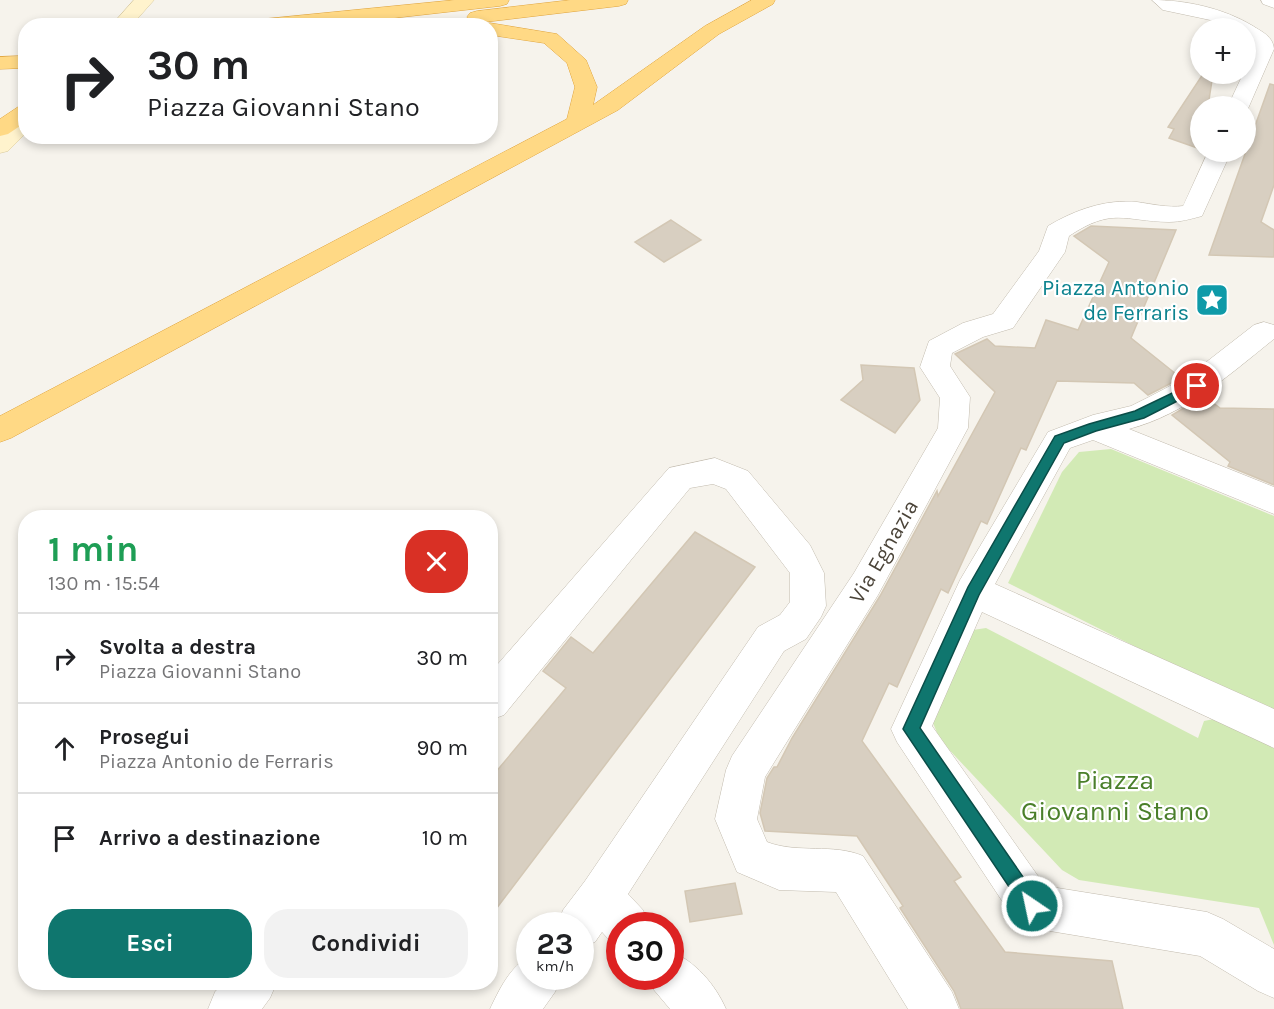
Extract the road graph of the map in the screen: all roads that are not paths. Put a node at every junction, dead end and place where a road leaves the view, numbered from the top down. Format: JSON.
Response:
{"nodes":[{"id":1,"x":145,"y":0,"type":"edge"},
{"id":2,"x":500,"y":0,"type":"edge"},
{"id":3,"x":619,"y":0,"type":"edge"},
{"id":4,"x":766,"y":0,"type":"edge"},
{"id":5,"x":1161,"y":0,"type":"edge"},
{"id":6,"x":1270,"y":0,"type":"edge"},
{"id":7,"x":1274,"y":2,"type":"edge"},
{"id":8,"x":128,"y":18,"type":"edge"},
{"id":9,"x":342,"y":18,"type":"edge"},
{"id":10,"x":472,"y":18,"type":"edge"},
{"id":11,"x":1225,"y":18,"type":"edge"},
{"id":12,"x":498,"y":30,"type":"edge"},
{"id":13,"x":1256,"y":35,"type":"edge"},
{"id":14,"x":0,"y":46,"type":"edge"},
{"id":15,"x":14,"y":59,"type":"edge"},
{"id":16,"x":1256,"y":68,"type":"edge"},
{"id":17,"x":18,"y":117,"type":"edge"},
{"id":18,"x":578,"y":121,"type":"junction"},
{"id":19,"x":18,"y":128,"type":"edge"},
{"id":20,"x":0,"y":129,"type":"edge"},
{"id":21,"x":0,"y":146,"type":"edge"},
{"id":22,"x":1215,"y":162,"type":"edge"},
{"id":23,"x":1270,"y":332,"type":"edge"},
{"id":24,"x":5,"y":426,"type":"edge"},
{"id":25,"x":1093,"y":427,"type":"junction"},
{"id":26,"x":1274,"y":501,"type":"edge"},
{"id":27,"x":973,"y":591,"type":"junction"},
{"id":28,"x":498,"y":693,"type":"edge"},
{"id":29,"x":1274,"y":729,"type":"edge"},
{"id":30,"x":602,"y":916,"type":"edge"},
{"id":31,"x":1274,"y":975,"type":"edge"},
{"id":32,"x":684,"y":989,"type":"edge"},
{"id":33,"x":247,"y":990,"type":"edge"},
{"id":34,"x":528,"y":990,"type":"edge"},
{"id":35,"x":231,"y":1009,"type":"edge"},
{"id":36,"x":514,"y":1009,"type":"edge"},
{"id":37,"x":702,"y":1009,"type":"edge"},
{"id":38,"x":935,"y":1009,"type":"edge"}],
"edges":[{"from":1,"to":8,"type":"main road"},
{"from":2,"to":9,"type":"highway"},
{"from":3,"to":10,"type":"highway"},
{"from":4,"to":18,"type":"highway"},
{"from":5,"to":11,"type":"street"},
{"from":6,"to":7,"type":"street"},
{"from":12,"to":18,"type":"highway"},
{"from":13,"to":16,"type":"street"},
{"from":14,"to":15,"type":"highway"},
{"from":17,"to":20,"type":"highway"},
{"from":18,"to":24,"type":"highway"},
{"from":19,"to":21,"type":"main road"},
{"from":22,"to":38,"type":"street","name":"Via Egnazia"},
{"from":23,"to":25,"type":"street"},
{"from":25,"to":26,"type":"street"},
{"from":25,"to":27,"type":"street"},
{"from":27,"to":29,"type":"street"},
{"from":27,"to":31,"type":"street"},
{"from":28,"to":30,"type":"street"},
{"from":32,"to":37,"type":"street"},
{"from":33,"to":35,"type":"street"},
{"from":34,"to":36,"type":"street"}]}
